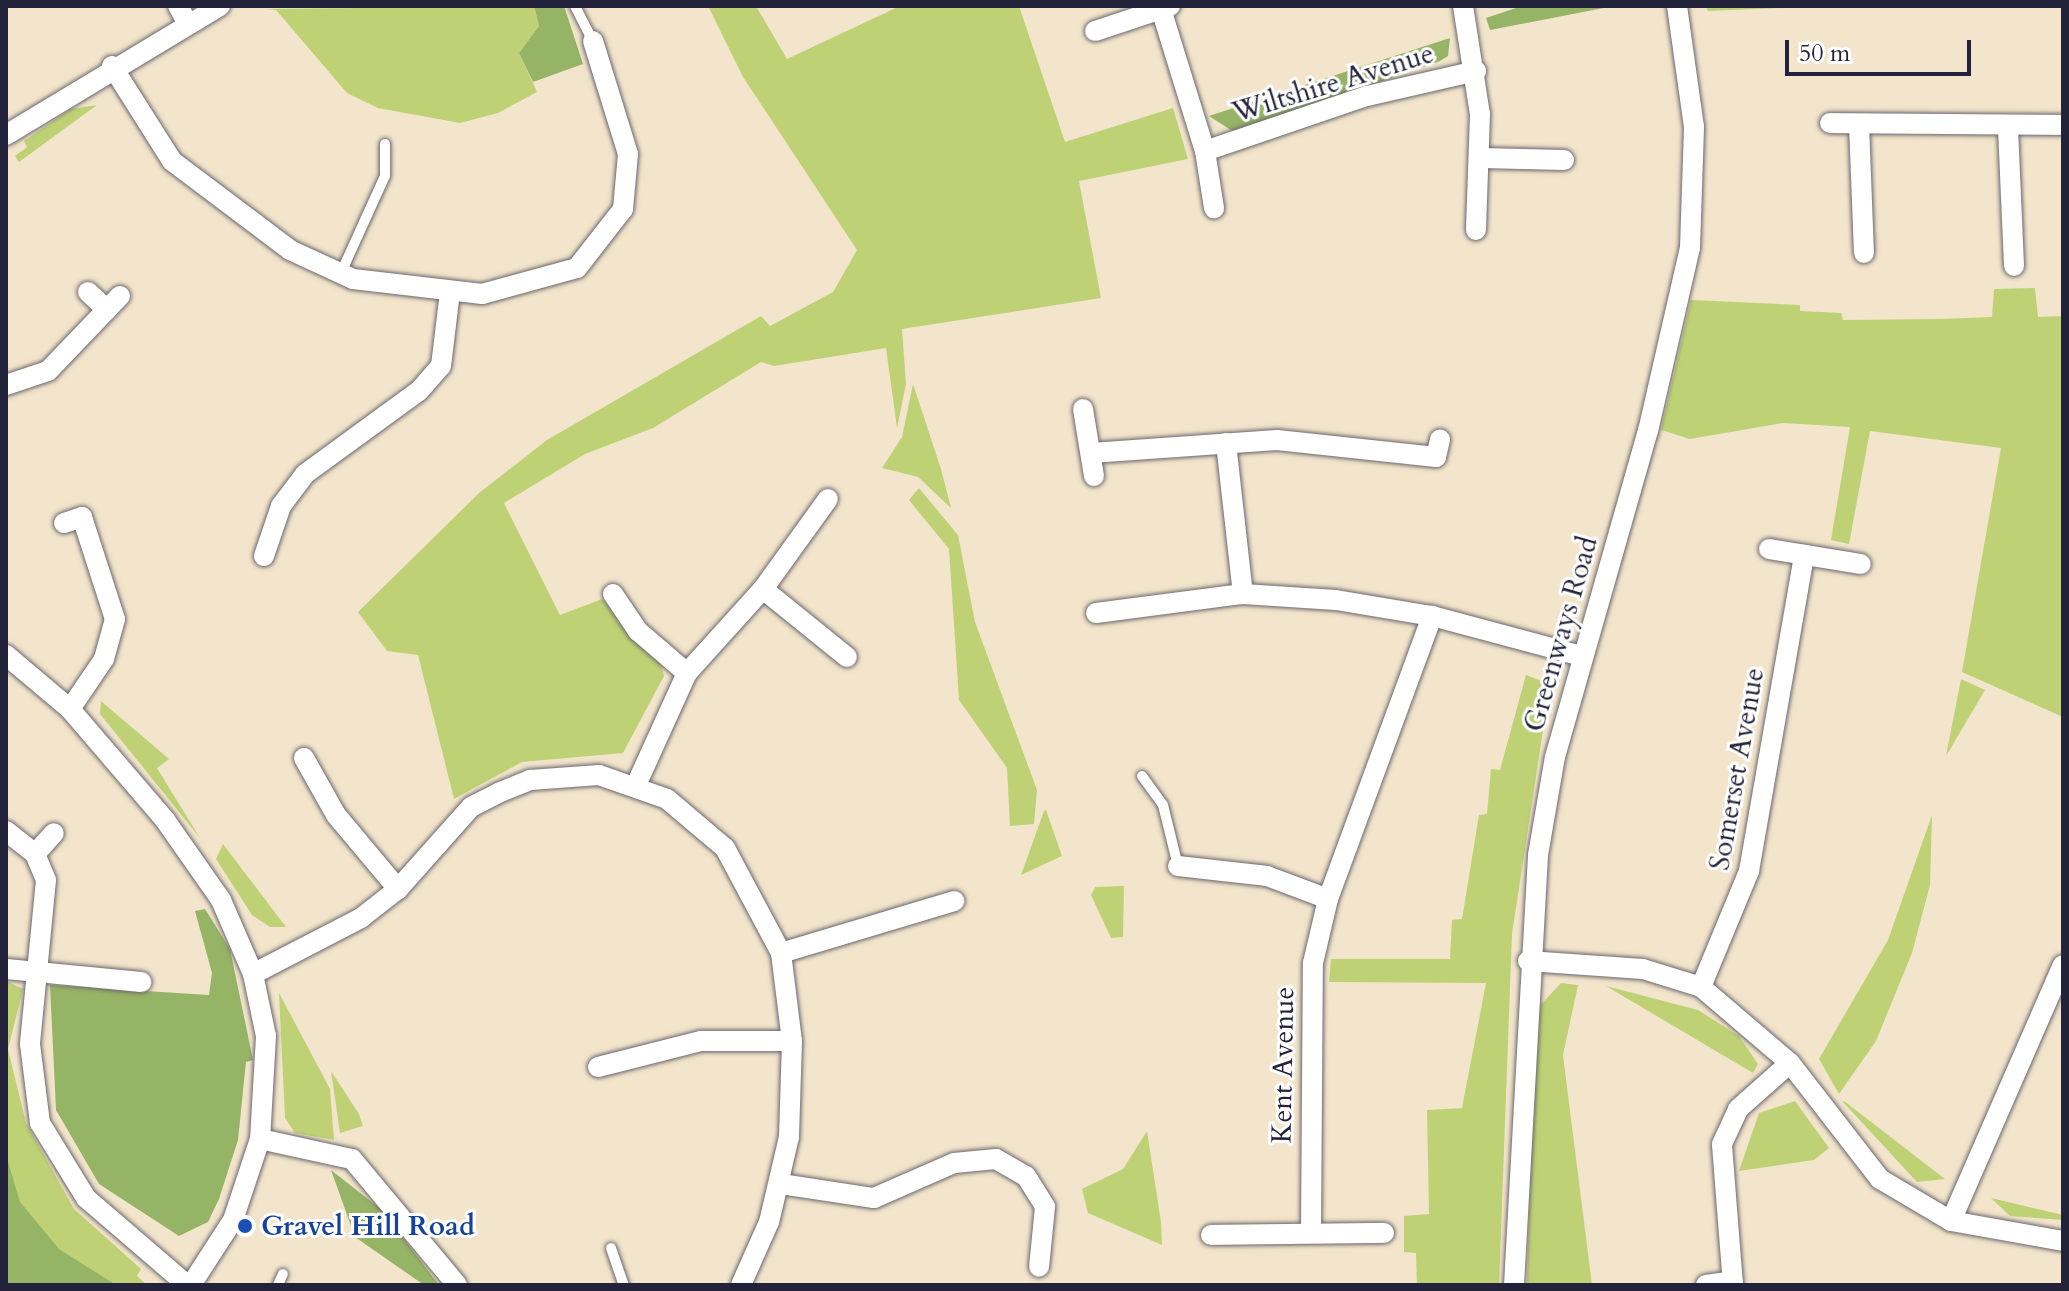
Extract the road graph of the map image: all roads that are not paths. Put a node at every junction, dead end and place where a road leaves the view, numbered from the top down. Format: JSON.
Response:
{"nodes":[{"id":1,"x":220,"y":6,"type":"edge"},
{"id":2,"x":575,"y":6,"type":"edge"},
{"id":3,"x":1463,"y":6,"type":"edge"},
{"id":4,"x":1677,"y":6,"type":"edge"},
{"id":5,"x":1166,"y":8,"type":"edge"},
{"id":6,"x":183,"y":15,"type":"edge"},
{"id":7,"x":1095,"y":31,"type":"dead end"},
{"id":8,"x":593,"y":41,"type":"joint"},
{"id":9,"x":112,"y":66,"type":"junction"},
{"id":10,"x":1476,"y":71,"type":"junction"},
{"id":11,"x":1830,"y":123,"type":"dead end"},
{"id":12,"x":1859,"y":124,"type":"junction"},
{"id":13,"x":2063,"y":125,"type":"edge"},
{"id":14,"x":2008,"y":128,"type":"junction"},
{"id":15,"x":6,"y":135,"type":"edge"},
{"id":16,"x":385,"y":144,"type":"dead end"},
{"id":17,"x":1205,"y":151,"type":"junction"},
{"id":18,"x":1481,"y":158,"type":"junction"},
{"id":19,"x":1564,"y":160,"type":"dead end"},
{"id":20,"x":1214,"y":208,"type":"dead end"},
{"id":21,"x":1476,"y":230,"type":"dead end"},
{"id":22,"x":1864,"y":253,"type":"dead end"},
{"id":23,"x":2014,"y":266,"type":"dead end"},
{"id":24,"x":340,"y":275,"type":"junction"},
{"id":25,"x":88,"y":292,"type":"dead end"},
{"id":26,"x":450,"y":292,"type":"junction"},
{"id":27,"x":6,"y":385,"type":"edge"},
{"id":28,"x":1083,"y":409,"type":"dead end"},
{"id":29,"x":1440,"y":439,"type":"dead end"},
{"id":30,"x":1226,"y":443,"type":"junction"},
{"id":31,"x":1091,"y":453,"type":"junction"},
{"id":32,"x":1094,"y":476,"type":"dead end"},
{"id":33,"x":828,"y":499,"type":"dead end"},
{"id":34,"x":64,"y":523,"type":"dead end"},
{"id":35,"x":1769,"y":549,"type":"dead end"},
{"id":36,"x":1804,"y":555,"type":"junction"},
{"id":37,"x":264,"y":556,"type":"dead end"},
{"id":38,"x":1861,"y":564,"type":"dead end"},
{"id":39,"x":763,"y":589,"type":"junction"},
{"id":40,"x":613,"y":594,"type":"dead end"},
{"id":41,"x":1243,"y":594,"type":"junction"},
{"id":42,"x":1096,"y":613,"type":"dead end"},
{"id":43,"x":1432,"y":616,"type":"junction"},
{"id":44,"x":6,"y":655,"type":"edge"},
{"id":45,"x":1581,"y":656,"type":"junction"},
{"id":46,"x":847,"y":657,"type":"dead end"},
{"id":47,"x":687,"y":673,"type":"junction"},
{"id":48,"x":70,"y":709,"type":"junction"},
{"id":49,"x":304,"y":772,"type":"dead end"},
{"id":50,"x":1142,"y":776,"type":"dead end"},
{"id":51,"x":637,"y":783,"type":"junction"},
{"id":52,"x":6,"y":831,"type":"edge"},
{"id":53,"x":54,"y":833,"type":"dead end"},
{"id":54,"x":35,"y":854,"type":"junction"},
{"id":55,"x":1178,"y":866,"type":"joint"},
{"id":56,"x":398,"y":889,"type":"junction"},
{"id":57,"x":1328,"y":899,"type":"junction"},
{"id":58,"x":954,"y":901,"type":"dead end"},
{"id":59,"x":781,"y":953,"type":"junction"},
{"id":60,"x":1528,"y":961,"type":"junction"},
{"id":61,"x":6,"y":969,"type":"edge"},
{"id":62,"x":37,"y":972,"type":"junction"},
{"id":63,"x":253,"y":974,"type":"junction"},
{"id":64,"x":2061,"y":977,"type":"edge"},
{"id":65,"x":141,"y":982,"type":"dead end"},
{"id":66,"x":1701,"y":987,"type":"junction"},
{"id":67,"x":792,"y":1041,"type":"junction"},
{"id":68,"x":1790,"y":1063,"type":"junction"},
{"id":69,"x":598,"y":1067,"type":"dead end"},
{"id":70,"x":260,"y":1139,"type":"junction"},
{"id":71,"x":781,"y":1184,"type":"junction"},
{"id":72,"x":1951,"y":1221,"type":"junction"},
{"id":73,"x":1311,"y":1232,"type":"junction"},
{"id":74,"x":1384,"y":1233,"type":"dead end"},
{"id":75,"x":1211,"y":1235,"type":"dead end"},
{"id":76,"x":2063,"y":1241,"type":"edge"},
{"id":77,"x":611,"y":1248,"type":"dead end"},
{"id":78,"x":1039,"y":1267,"type":"dead end"},
{"id":79,"x":1733,"y":1283,"type":"edge"},
{"id":80,"x":189,"y":1285,"type":"edge"},
{"id":81,"x":457,"y":1285,"type":"edge"},
{"id":82,"x":624,"y":1285,"type":"edge"},
{"id":83,"x":741,"y":1285,"type":"edge"},
{"id":84,"x":1514,"y":1285,"type":"edge"},
{"id":85,"x":1706,"y":1285,"type":"edge"}],
"edges":[{"from":1,"to":6,"type":"street"},
{"from":2,"to":8,"type":"lane"},
{"from":3,"to":10,"type":"street","name":"Wiltshire Avenue"},
{"from":4,"to":45,"type":"street","name":"Greenways Road"},
{"from":5,"to":7,"type":"street","name":"Wiltshire Avenue"},
{"from":5,"to":17,"type":"street","name":"Wiltshire Avenue"},
{"from":6,"to":9,"type":"street"},
{"from":8,"to":26,"type":"street"},
{"from":9,"to":15,"type":"street"},
{"from":9,"to":24,"type":"street"},
{"from":10,"to":17,"type":"street","name":"Wiltshire Avenue"},
{"from":10,"to":18,"type":"street","name":"Wiltshire Avenue"},
{"from":11,"to":12,"type":"street"},
{"from":12,"to":14,"type":"street"},
{"from":12,"to":22,"type":"street"},
{"from":13,"to":14,"type":"street"},
{"from":14,"to":23,"type":"street"},
{"from":16,"to":24,"type":"lane"},
{"from":17,"to":20,"type":"street","name":"Wiltshire Avenue"},
{"from":18,"to":19,"type":"street"},
{"from":18,"to":21,"type":"street","name":"Wiltshire Avenue"},
{"from":24,"to":26,"type":"street"},
{"from":25,"to":27,"type":"street"},
{"from":26,"to":37,"type":"street"},
{"from":28,"to":31,"type":"street"},
{"from":29,"to":30,"type":"street"},
{"from":30,"to":31,"type":"street"},
{"from":30,"to":41,"type":"street"},
{"from":31,"to":32,"type":"street"},
{"from":33,"to":39,"type":"street"},
{"from":34,"to":48,"type":"street"},
{"from":35,"to":36,"type":"street"},
{"from":36,"to":38,"type":"street"},
{"from":36,"to":66,"type":"street","name":"Somerset Avenue"},
{"from":39,"to":46,"type":"street"},
{"from":39,"to":47,"type":"street"},
{"from":40,"to":47,"type":"street"},
{"from":41,"to":42,"type":"street"},
{"from":41,"to":43,"type":"street"},
{"from":43,"to":45,"type":"street"},
{"from":43,"to":57,"type":"street","name":"Kent Avenue"},
{"from":44,"to":48,"type":"street"},
{"from":45,"to":60,"type":"street","name":"Greenways Road"},
{"from":47,"to":51,"type":"street"},
{"from":48,"to":63,"type":"street"},
{"from":49,"to":56,"type":"street"},
{"from":50,"to":55,"type":"lane"},
{"from":51,"to":56,"type":"street"},
{"from":51,"to":59,"type":"street"},
{"from":52,"to":54,"type":"street"},
{"from":53,"to":54,"type":"street"},
{"from":54,"to":62,"type":"street"},
{"from":55,"to":57,"type":"street"},
{"from":56,"to":63,"type":"street"},
{"from":57,"to":73,"type":"street","name":"Kent Avenue"},
{"from":58,"to":59,"type":"street"},
{"from":59,"to":67,"type":"street"},
{"from":60,"to":66,"type":"street"},
{"from":60,"to":84,"type":"street","name":"Greenways Road"},
{"from":61,"to":62,"type":"street"},
{"from":62,"to":65,"type":"street"},
{"from":62,"to":80,"type":"street"},
{"from":63,"to":70,"type":"street"},
{"from":64,"to":72,"type":"street"},
{"from":66,"to":68,"type":"street"},
{"from":67,"to":69,"type":"street"},
{"from":67,"to":71,"type":"street"},
{"from":68,"to":72,"type":"street"},
{"from":68,"to":79,"type":"street"},
{"from":70,"to":80,"type":"street"},
{"from":70,"to":81,"type":"street"},
{"from":71,"to":78,"type":"street"},
{"from":71,"to":83,"type":"street"},
{"from":72,"to":76,"type":"street"},
{"from":73,"to":74,"type":"street"},
{"from":73,"to":75,"type":"street"},
{"from":77,"to":82,"type":"lane"},
{"from":79,"to":85,"type":"street"}]}
